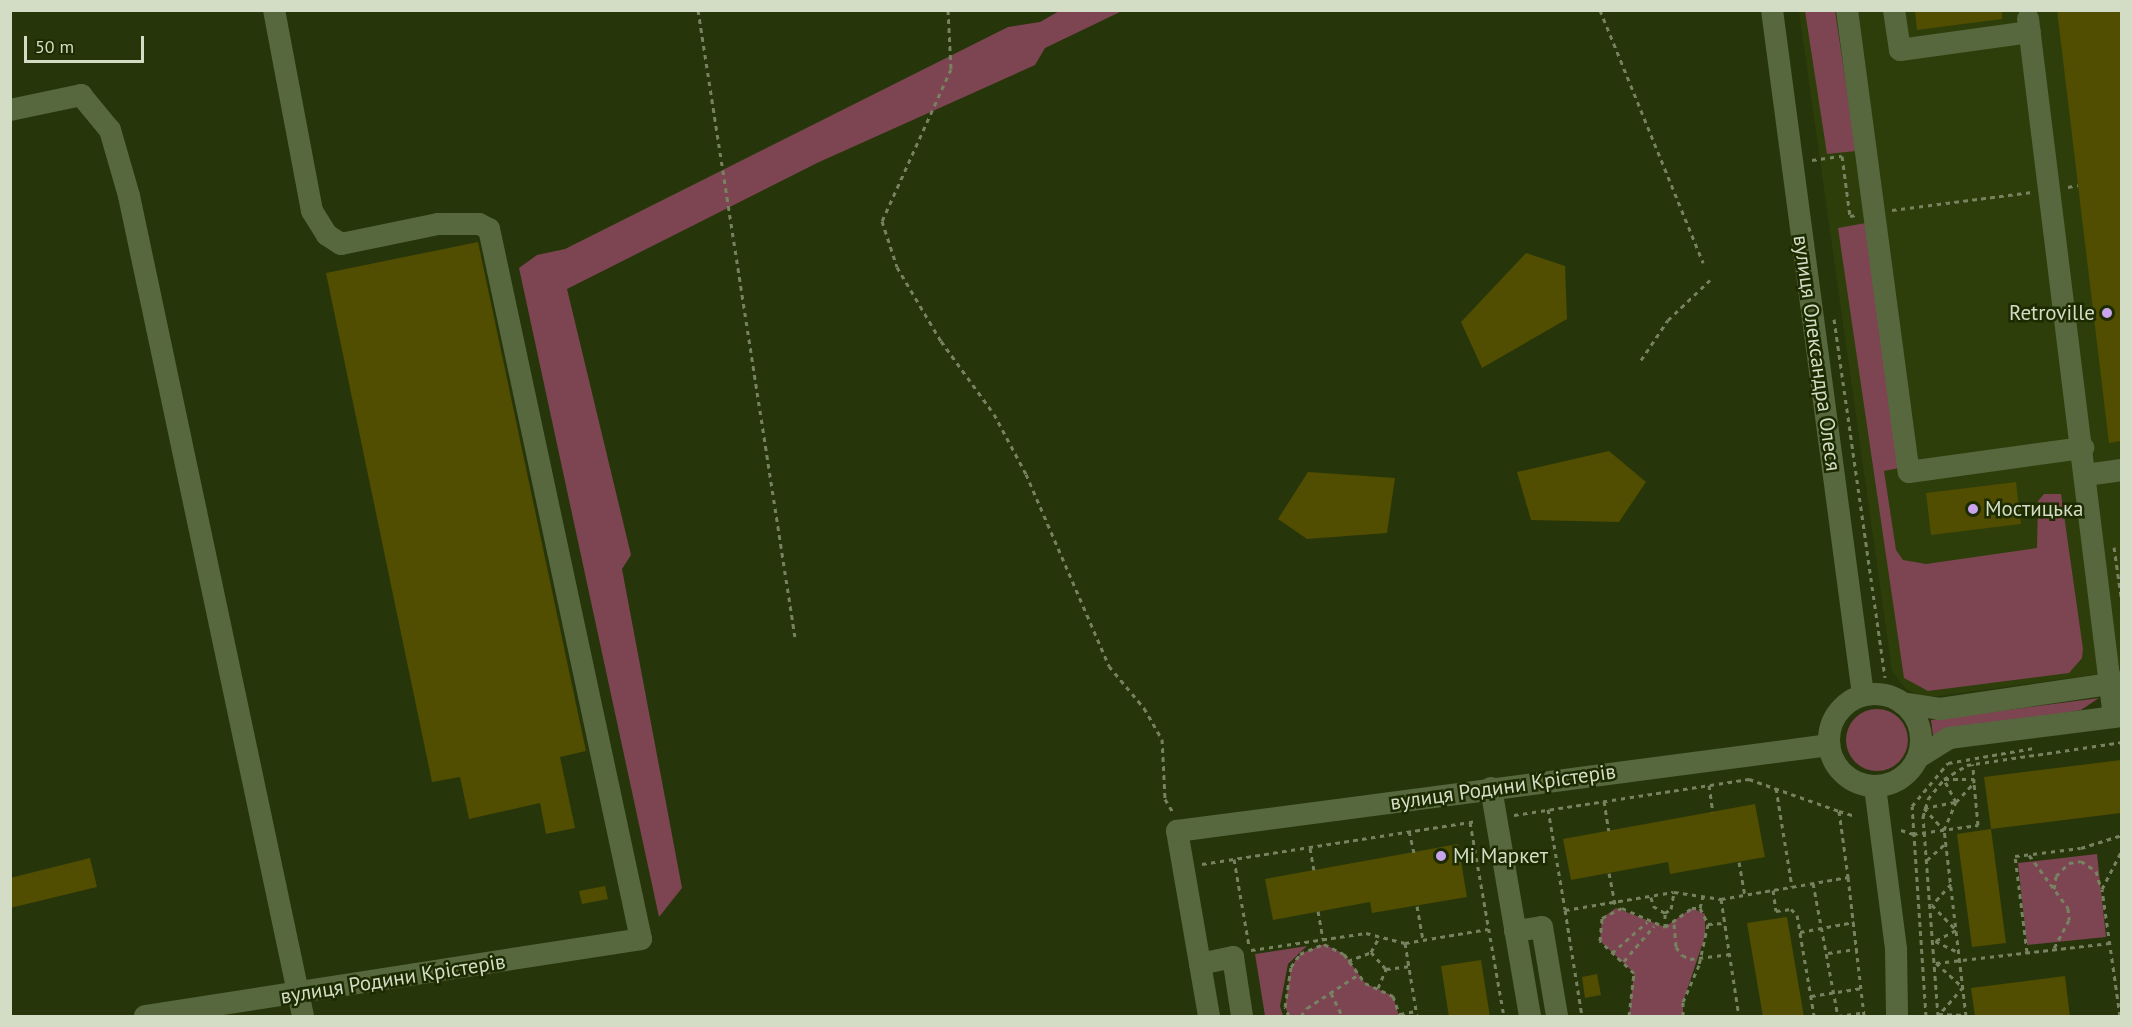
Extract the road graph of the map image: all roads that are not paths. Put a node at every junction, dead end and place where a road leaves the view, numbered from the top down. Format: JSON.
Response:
{"nodes":[{"id":1,"x":274,"y":10,"type":"edge"},
{"id":2,"x":1772,"y":10,"type":"edge"},
{"id":3,"x":1847,"y":10,"type":"edge"},
{"id":4,"x":1894,"y":10,"type":"edge"},
{"id":5,"x":10,"y":110,"type":"edge"},
{"id":6,"x":2083,"y":448,"type":"junction"},
{"id":7,"x":2121,"y":470,"type":"edge"},
{"id":8,"x":2086,"y":475,"type":"junction"},
{"id":9,"x":2116,"y":683,"type":"edge"},
{"id":10,"x":1863,"y":695,"type":"junction"},
{"id":11,"x":1902,"y":703,"type":"junction"},
{"id":12,"x":2119,"y":723,"type":"edge"},
{"id":13,"x":1829,"y":745,"type":"junction"},
{"id":14,"x":1918,"y":757,"type":"junction"},
{"id":15,"x":1875,"y":787,"type":"junction"},
{"id":16,"x":1491,"y":788,"type":"junction"},
{"id":17,"x":1515,"y":931,"type":"junction"},
{"id":18,"x":1200,"y":964,"type":"junction"},
{"id":19,"x":300,"y":994,"type":"junction"},
{"id":20,"x":146,"y":1017,"type":"edge"},
{"id":21,"x":303,"y":1017,"type":"edge"},
{"id":22,"x":1209,"y":1017,"type":"edge"},
{"id":23,"x":1242,"y":1017,"type":"edge"},
{"id":24,"x":1530,"y":1017,"type":"edge"},
{"id":25,"x":1557,"y":1017,"type":"edge"},
{"id":26,"x":1897,"y":1017,"type":"edge"}],
"edges":[{"from":1,"to":19,"type":"street","name":"вулиця Родини Крістерів"},
{"from":2,"to":10,"type":"street","name":"вулиця Олександра Олеся"},
{"from":3,"to":6,"type":"street"},
{"from":4,"to":6,"type":"street"},
{"from":5,"to":19,"type":"street"},
{"from":6,"to":8,"type":"street"},
{"from":7,"to":8,"type":"street"},
{"from":8,"to":9,"type":"street"},
{"from":9,"to":11,"type":"street"},
{"from":9,"to":12,"type":"street"},
{"from":10,"to":11,"type":"street"},
{"from":10,"to":13,"type":"street"},
{"from":11,"to":14,"type":"street"},
{"from":12,"to":14,"type":"street"},
{"from":13,"to":15,"type":"street"},
{"from":13,"to":16,"type":"street","name":"вулиця Родини Крістерів"},
{"from":14,"to":15,"type":"street"},
{"from":15,"to":26,"type":"street"},
{"from":16,"to":17,"type":"street"},
{"from":16,"to":18,"type":"street","name":"вулиця Родини Крістерів"},
{"from":17,"to":24,"type":"street"},
{"from":17,"to":25,"type":"street"},
{"from":18,"to":22,"type":"street"},
{"from":18,"to":23,"type":"street"},
{"from":19,"to":20,"type":"street","name":"вулиця Родини Крістерів"},
{"from":19,"to":21,"type":"street"}]}
